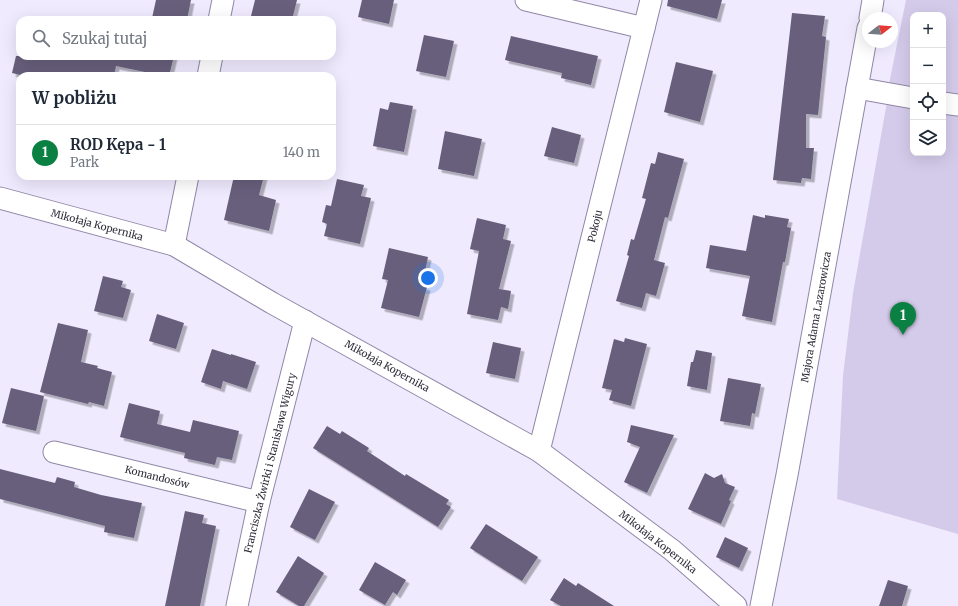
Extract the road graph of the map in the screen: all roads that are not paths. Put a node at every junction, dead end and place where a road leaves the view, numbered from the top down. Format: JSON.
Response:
{"nodes":[{"id":1,"x":224,"y":0,"type":"edge"},
{"id":2,"x":526,"y":0,"type":"edge"},
{"id":3,"x":651,"y":0,"type":"edge"},
{"id":4,"x":873,"y":0,"type":"edge"},
{"id":5,"x":871,"y":12,"type":"edge"},
{"id":6,"x":221,"y":16,"type":"edge"},
{"id":7,"x":644,"y":28,"type":"junction"},
{"id":8,"x":864,"y":48,"type":"edge"},
{"id":9,"x":211,"y":60,"type":"edge"},
{"id":10,"x":209,"y":72,"type":"edge"},
{"id":11,"x":857,"y":88,"type":"junction"},
{"id":12,"x":910,"y":97,"type":"edge"},
{"id":13,"x":946,"y":104,"type":"edge"},
{"id":14,"x":958,"y":106,"type":"edge"},
{"id":15,"x":187,"y":180,"type":"edge"},
{"id":16,"x":0,"y":198,"type":"edge"},
{"id":17,"x":174,"y":245,"type":"junction"},
{"id":18,"x":305,"y":321,"type":"junction"},
{"id":19,"x":540,"y":451,"type":"junction"},
{"id":20,"x":54,"y":452,"type":"dead end"},
{"id":21,"x":259,"y":502,"type":"junction"},
{"id":22,"x":238,"y":606,"type":"edge"},
{"id":23,"x":736,"y":606,"type":"edge"},
{"id":24,"x":762,"y":606,"type":"edge"}],
"edges":[{"from":1,"to":6,"type":"street"},
{"from":2,"to":7,"type":"street"},
{"from":3,"to":7,"type":"street","name":"Pokoju"},
{"from":4,"to":5,"type":"street"},
{"from":7,"to":19,"type":"street","name":"Pokoju"},
{"from":8,"to":11,"type":"street","name":"Majora Adama Lazarowicza"},
{"from":9,"to":10,"type":"street"},
{"from":11,"to":12,"type":"street"},
{"from":11,"to":24,"type":"street","name":"Majora Adama Lazarowicza"},
{"from":13,"to":14,"type":"street"},
{"from":15,"to":17,"type":"street"},
{"from":16,"to":17,"type":"street","name":"Mikołaja Kopernika"},
{"from":17,"to":18,"type":"street","name":"Mikołaja Kopernika"},
{"from":18,"to":19,"type":"street","name":"Mikołaja Kopernika"},
{"from":18,"to":21,"type":"street","name":"Franciszka Żwirki i Stanisława Wigury"},
{"from":19,"to":23,"type":"street","name":"Mikołaja Kopernika"},
{"from":20,"to":21,"type":"street","name":"Komandosów"},
{"from":21,"to":22,"type":"street","name":"Franciszka Żwirki i Stanisława Wigury"}]}
